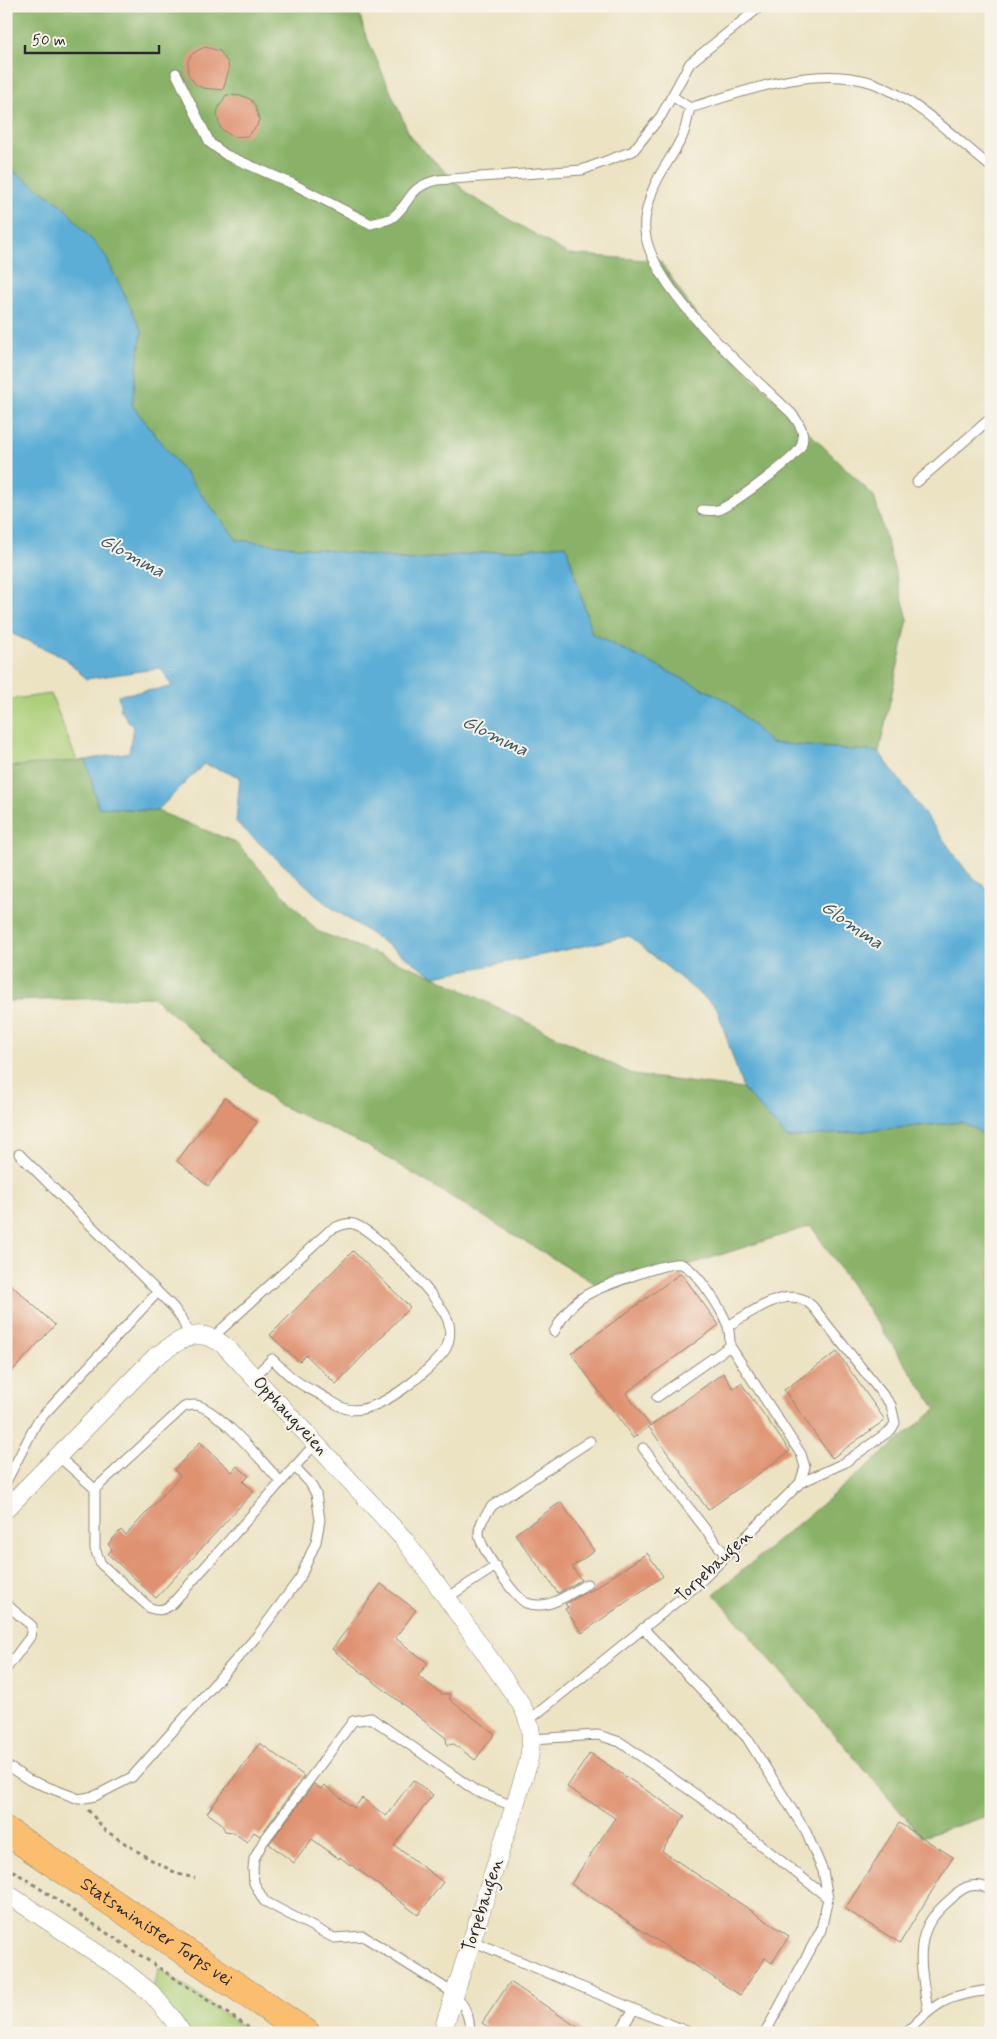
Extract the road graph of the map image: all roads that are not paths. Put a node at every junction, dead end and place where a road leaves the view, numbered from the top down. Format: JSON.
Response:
{"nodes":[{"id":1,"x":761,"y":6,"type":"edge"},
{"id":2,"x":176,"y":73,"type":"dead end"},
{"id":3,"x":672,"y":96,"type":"junction"},
{"id":4,"x":690,"y":108,"type":"junction"},
{"id":5,"x":991,"y":167,"type":"edge"},
{"id":6,"x":991,"y":418,"type":"edge"},
{"id":7,"x":917,"y":482,"type":"dead end"},
{"id":8,"x":702,"y":510,"type":"dead end"},
{"id":9,"x":19,"y":1154,"type":"dead end"},
{"id":10,"x":157,"y":1293,"type":"junction"},
{"id":11,"x":728,"y":1326,"type":"junction"},
{"id":12,"x":554,"y":1332,"type":"dead end"},
{"id":13,"x":190,"y":1337,"type":"junction"},
{"id":14,"x":213,"y":1337,"type":"junction"},
{"id":15,"x":730,"y":1346,"type":"junction"},
{"id":16,"x":254,"y":1377,"type":"junction"},
{"id":17,"x":657,"y":1397,"type":"dead end"},
{"id":18,"x":590,"y":1440,"type":"dead end"},
{"id":19,"x":315,"y":1444,"type":"junction"},
{"id":20,"x":642,"y":1448,"type":"dead end"},
{"id":21,"x":58,"y":1456,"type":"junction"},
{"id":22,"x":294,"y":1466,"type":"junction"},
{"id":23,"x":280,"y":1481,"type":"junction"},
{"id":24,"x":6,"y":1482,"type":"edge"},
{"id":25,"x":800,"y":1482,"type":"junction"},
{"id":26,"x":94,"y":1489,"type":"junction"},
{"id":27,"x":6,"y":1510,"type":"edge"},
{"id":28,"x":726,"y":1556,"type":"junction"},
{"id":29,"x":496,"y":1566,"type":"junction"},
{"id":30,"x":587,"y":1584,"type":"dead end"},
{"id":31,"x":448,"y":1598,"type":"junction"},
{"id":32,"x":6,"y":1604,"type":"edge"},
{"id":33,"x":643,"y":1628,"type":"junction"},
{"id":34,"x":6,"y":1669,"type":"edge"},
{"id":35,"x":528,"y":1720,"type":"junction"},
{"id":36,"x":532,"y":1740,"type":"junction"},
{"id":37,"x":6,"y":1765,"type":"edge"},
{"id":38,"x":515,"y":1807,"type":"junction"},
{"id":39,"x":6,"y":1831,"type":"edge"},
{"id":40,"x":991,"y":1890,"type":"edge"},
{"id":41,"x":6,"y":1893,"type":"edge"},
{"id":42,"x":828,"y":1898,"type":"junction"},
{"id":43,"x":472,"y":1941,"type":"junction"},
{"id":44,"x":991,"y":1990,"type":"edge"},
{"id":45,"x":455,"y":1994,"type":"junction"},
{"id":46,"x":634,"y":2009,"type":"junction"},
{"id":47,"x":928,"y":2010,"type":"junction"},
{"id":48,"x":442,"y":2030,"type":"edge"},
{"id":49,"x":182,"y":2033,"type":"edge"},
{"id":50,"x":306,"y":2033,"type":"edge"},
{"id":51,"x":470,"y":2033,"type":"edge"},
{"id":52,"x":619,"y":2033,"type":"edge"},
{"id":53,"x":691,"y":2033,"type":"edge"},
{"id":54,"x":764,"y":2033,"type":"edge"},
{"id":55,"x":906,"y":2033,"type":"edge"}],
"edges":[{"from":1,"to":3,"type":"lane"},
{"from":2,"to":3,"type":"lane"},
{"from":3,"to":4,"type":"lane"},
{"from":4,"to":5,"type":"lane"},
{"from":4,"to":8,"type":"lane"},
{"from":6,"to":7,"type":"lane"},
{"from":9,"to":10,"type":"lane"},
{"from":10,"to":13,"type":"lane"},
{"from":10,"to":24,"type":"lane"},
{"from":11,"to":12,"type":"lane"},
{"from":11,"to":15,"type":"lane"},
{"from":11,"to":25,"type":"lane"},
{"from":13,"to":14,"type":"street"},
{"from":13,"to":21,"type":"street"},
{"from":14,"to":16,"type":"street","name":"Opphaugveien"},
{"from":14,"to":16,"type":"lane"},
{"from":15,"to":17,"type":"lane"},
{"from":15,"to":25,"type":"lane"},
{"from":16,"to":19,"type":"street","name":"Opphaugveien"},
{"from":18,"to":29,"type":"lane"},
{"from":19,"to":22,"type":"lane"},
{"from":19,"to":31,"type":"street","name":"Opphaugveien"},
{"from":20,"to":28,"type":"lane"},
{"from":21,"to":26,"type":"lane"},
{"from":21,"to":27,"type":"street"},
{"from":22,"to":23,"type":"lane"},
{"from":22,"to":37,"type":"lane"},
{"from":23,"to":26,"type":"lane"},
{"from":23,"to":26,"type":"lane"},
{"from":25,"to":28,"type":"lane","name":"Torpebaugen"},
{"from":28,"to":33,"type":"lane","name":"Torpebaugen"},
{"from":29,"to":30,"type":"lane"},
{"from":29,"to":31,"type":"lane"},
{"from":31,"to":35,"type":"street","name":"Opphaugveien"},
{"from":32,"to":34,"type":"lane"},
{"from":33,"to":35,"type":"lane","name":"Torpebaugen"},
{"from":33,"to":42,"type":"lane"},
{"from":35,"to":36,"type":"street","name":"Torpebaugen"},
{"from":36,"to":38,"type":"street","name":"Torpebaugen"},
{"from":36,"to":42,"type":"lane"},
{"from":38,"to":43,"type":"street","name":"Torpebaugen"},
{"from":38,"to":45,"type":"lane"},
{"from":39,"to":50,"type":"highway","name":"Statsminister Torps vei"},
{"from":40,"to":47,"type":"lane"},
{"from":41,"to":49,"type":"street"},
{"from":42,"to":54,"type":"lane"},
{"from":43,"to":45,"type":"street","name":"Torpebaugen"},
{"from":43,"to":46,"type":"lane"},
{"from":44,"to":47,"type":"lane"},
{"from":45,"to":48,"type":"street","name":"Torpebaugen"},
{"from":45,"to":51,"type":"lane"},
{"from":46,"to":52,"type":"lane"},
{"from":46,"to":53,"type":"lane"},
{"from":47,"to":55,"type":"lane"}]}
